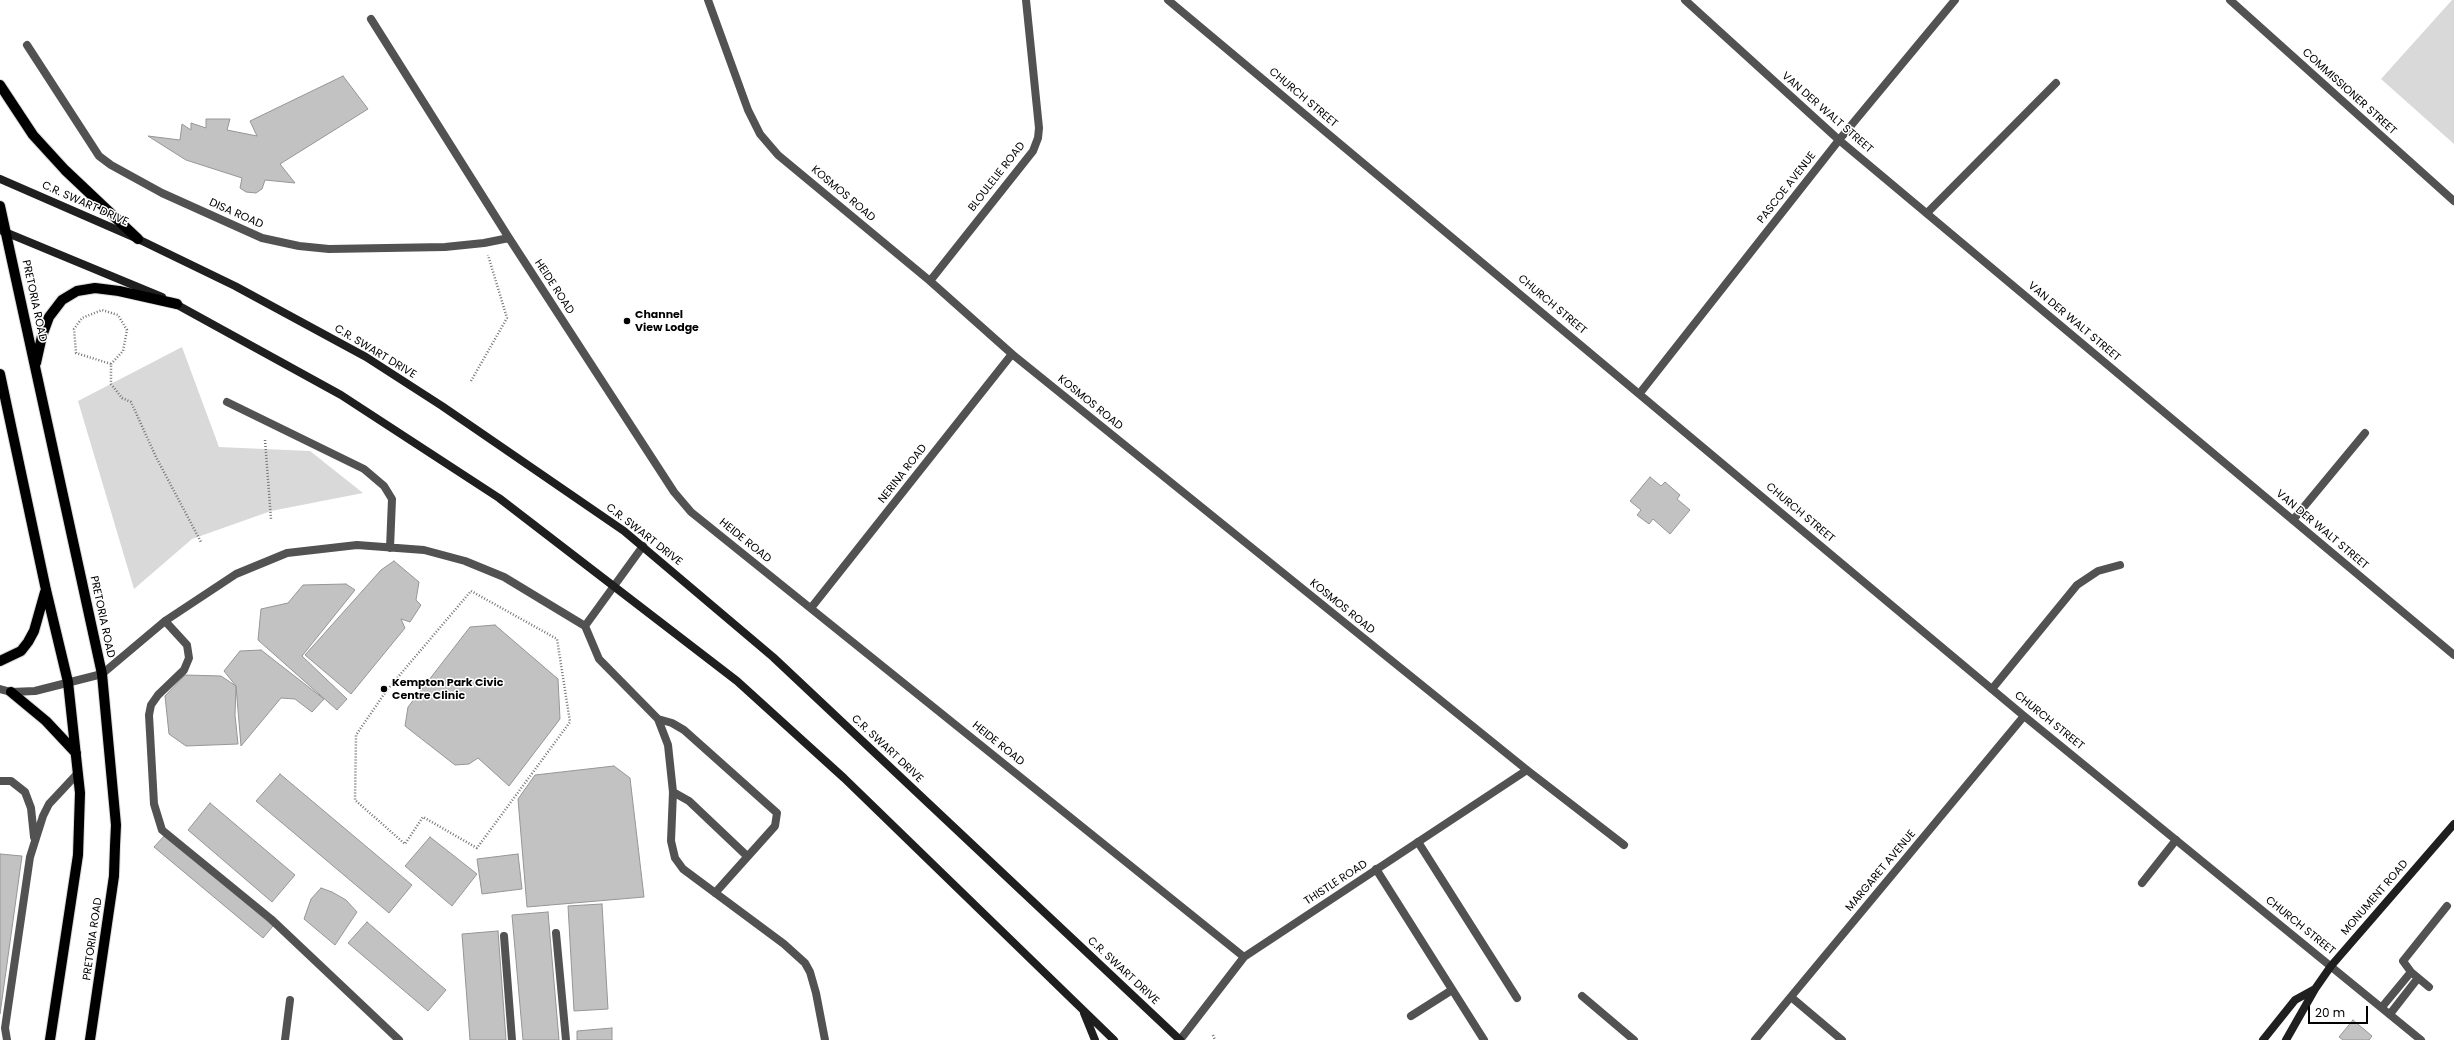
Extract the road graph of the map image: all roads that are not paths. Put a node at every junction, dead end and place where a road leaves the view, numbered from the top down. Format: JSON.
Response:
{"nodes":[{"id":1,"x":708,"y":0,"type":"edge"},
{"id":2,"x":1026,"y":0,"type":"edge"},
{"id":3,"x":1168,"y":0,"type":"edge"},
{"id":4,"x":1685,"y":0,"type":"edge"},
{"id":5,"x":1955,"y":0,"type":"edge"},
{"id":6,"x":2234,"y":2,"type":"edge"},
{"id":7,"x":371,"y":18,"type":"dead end"},
{"id":8,"x":27,"y":45,"type":"dead end"},
{"id":9,"x":2056,"y":83,"type":"dead end"},
{"id":10,"x":0,"y":85,"type":"edge"},
{"id":11,"x":1839,"y":140,"type":"junction"},
{"id":12,"x":0,"y":179,"type":"edge"},
{"id":13,"x":2454,"y":201,"type":"edge"},
{"id":14,"x":0,"y":206,"type":"edge"},
{"id":15,"x":1927,"y":213,"type":"junction"},
{"id":16,"x":4,"y":232,"type":"edge"},
{"id":17,"x":509,"y":238,"type":"junction"},
{"id":18,"x":138,"y":239,"type":"junction"},
{"id":19,"x":930,"y":281,"type":"junction"},
{"id":20,"x":177,"y":304,"type":"junction"},
{"id":21,"x":1012,"y":354,"type":"junction"},
{"id":22,"x":35,"y":367,"type":"junction"},
{"id":23,"x":0,"y":374,"type":"edge"},
{"id":24,"x":0,"y":391,"type":"edge"},
{"id":25,"x":1640,"y":393,"type":"junction"},
{"id":26,"x":226,"y":402,"type":"dead end"},
{"id":27,"x":8,"y":406,"type":"junction"},
{"id":28,"x":2365,"y":434,"type":"dead end"},
{"id":29,"x":2293,"y":520,"type":"junction"},
{"id":30,"x":643,"y":546,"type":"junction"},
{"id":31,"x":390,"y":548,"type":"junction"},
{"id":32,"x":2120,"y":565,"type":"dead end"},
{"id":33,"x":616,"y":586,"type":"junction"},
{"id":34,"x":46,"y":590,"type":"junction"},
{"id":35,"x":810,"y":608,"type":"junction"},
{"id":36,"x":165,"y":621,"type":"junction"},
{"id":37,"x":586,"y":626,"type":"junction"},
{"id":38,"x":2454,"y":655,"type":"edge"},
{"id":39,"x":0,"y":661,"type":"edge"},
{"id":40,"x":102,"y":674,"type":"junction"},
{"id":41,"x":68,"y":682,"type":"junction"},
{"id":42,"x":0,"y":688,"type":"edge"},
{"id":43,"x":1992,"y":689,"type":"junction"},
{"id":44,"x":11,"y":692,"type":"junction"},
{"id":45,"x":2024,"y":716,"type":"junction"},
{"id":46,"x":658,"y":720,"type":"junction"},
{"id":47,"x":76,"y":753,"type":"junction"},
{"id":48,"x":1527,"y":770,"type":"junction"},
{"id":49,"x":78,"y":773,"type":"junction"},
{"id":50,"x":0,"y":781,"type":"edge"},
{"id":51,"x":673,"y":792,"type":"junction"},
{"id":52,"x":2454,"y":824,"type":"edge"},
{"id":53,"x":2176,"y":840,"type":"junction"},
{"id":54,"x":35,"y":842,"type":"junction"},
{"id":55,"x":1418,"y":842,"type":"junction"},
{"id":56,"x":1624,"y":845,"type":"dead end"},
{"id":57,"x":747,"y":856,"type":"junction"},
{"id":58,"x":1376,"y":869,"type":"junction"},
{"id":59,"x":2142,"y":883,"type":"dead end"},
{"id":60,"x":715,"y":893,"type":"junction"},
{"id":61,"x":2447,"y":906,"type":"dead end"},
{"id":62,"x":556,"y":933,"type":"dead end"},
{"id":63,"x":504,"y":936,"type":"dead end"},
{"id":64,"x":1244,"y":956,"type":"junction"},
{"id":65,"x":2331,"y":966,"type":"junction"},
{"id":66,"x":2411,"y":972,"type":"junction"},
{"id":67,"x":2418,"y":978,"type":"junction"},
{"id":68,"x":2429,"y":987,"type":"dead end"},
{"id":69,"x":2315,"y":988,"type":"junction"},
{"id":70,"x":1452,"y":990,"type":"junction"},
{"id":71,"x":1582,"y":996,"type":"dead end"},
{"id":72,"x":1791,"y":997,"type":"junction"},
{"id":73,"x":1517,"y":998,"type":"dead end"},
{"id":74,"x":290,"y":1000,"type":"dead end"},
{"id":75,"x":2382,"y":1007,"type":"junction"},
{"id":76,"x":1082,"y":1009,"type":"junction"},
{"id":77,"x":2390,"y":1014,"type":"junction"},
{"id":78,"x":1411,"y":1016,"type":"dead end"},
{"id":79,"x":7,"y":1040,"type":"edge"},
{"id":80,"x":50,"y":1040,"type":"edge"},
{"id":81,"x":90,"y":1040,"type":"edge"},
{"id":82,"x":285,"y":1040,"type":"edge"},
{"id":83,"x":399,"y":1040,"type":"edge"},
{"id":84,"x":512,"y":1040,"type":"edge"},
{"id":85,"x":566,"y":1040,"type":"edge"},
{"id":86,"x":825,"y":1040,"type":"edge"},
{"id":87,"x":1095,"y":1040,"type":"edge"},
{"id":88,"x":1114,"y":1040,"type":"edge"},
{"id":89,"x":1180,"y":1040,"type":"edge"},
{"id":90,"x":1484,"y":1040,"type":"edge"},
{"id":91,"x":1634,"y":1040,"type":"edge"},
{"id":92,"x":1755,"y":1040,"type":"edge"},
{"id":93,"x":1842,"y":1040,"type":"edge"},
{"id":94,"x":2263,"y":1040,"type":"edge"},
{"id":95,"x":2286,"y":1040,"type":"edge"},
{"id":96,"x":2421,"y":1040,"type":"edge"}],
"edges":[{"from":1,"to":19,"type":"street","name":"KOSMOS ROAD"},
{"from":2,"to":19,"type":"street","name":"BLOULELIE ROAD"},
{"from":3,"to":25,"type":"street","name":"CHURCH STREET"},
{"from":4,"to":11,"type":"street","name":"VAN DER WALT STREET"},
{"from":5,"to":11,"type":"street","name":"PASCOE AVENUE"},
{"from":6,"to":13,"type":"street","name":"COMMISSIONER STREET"},
{"from":7,"to":17,"type":"street","name":"HEIDE ROAD"},
{"from":8,"to":17,"type":"street","name":"DISA ROAD"},
{"from":9,"to":15,"type":"street"},
{"from":10,"to":18,"type":"main road"},
{"from":11,"to":15,"type":"street","name":"VAN DER WALT STREET"},
{"from":11,"to":25,"type":"street","name":"PASCOE AVENUE"},
{"from":12,"to":18,"type":"main road","name":"C.R. SWART DRIVE"},
{"from":14,"to":16,"type":"main road","name":"PRETORIA ROAD"},
{"from":15,"to":29,"type":"street","name":"VAN DER WALT STREET"},
{"from":16,"to":20,"type":"main road"},
{"from":16,"to":22,"type":"main road","name":"PRETORIA ROAD"},
{"from":17,"to":35,"type":"street","name":"HEIDE ROAD"},
{"from":18,"to":30,"type":"main road","name":"C.R. SWART DRIVE"},
{"from":19,"to":21,"type":"street","name":"KOSMOS ROAD"},
{"from":20,"to":22,"type":"main road"},
{"from":20,"to":33,"type":"main road"},
{"from":21,"to":35,"type":"street","name":"NERINA ROAD"},
{"from":21,"to":48,"type":"street","name":"KOSMOS ROAD"},
{"from":22,"to":40,"type":"main road","name":"PRETORIA ROAD"},
{"from":23,"to":27,"type":"main road"},
{"from":24,"to":27,"type":"main road"},
{"from":25,"to":43,"type":"street","name":"CHURCH STREET"},
{"from":26,"to":31,"type":"street"},
{"from":27,"to":34,"type":"main road"},
{"from":28,"to":29,"type":"street"},
{"from":29,"to":38,"type":"street","name":"VAN DER WALT STREET"},
{"from":30,"to":33,"type":"street"},
{"from":30,"to":89,"type":"main road","name":"C.R. SWART DRIVE"},
{"from":31,"to":36,"type":"street"},
{"from":31,"to":37,"type":"street"},
{"from":32,"to":43,"type":"street"},
{"from":33,"to":37,"type":"street"},
{"from":33,"to":76,"type":"main road"},
{"from":34,"to":39,"type":"main road"},
{"from":34,"to":41,"type":"main road"},
{"from":35,"to":64,"type":"street","name":"HEIDE ROAD"},
{"from":36,"to":40,"type":"street"},
{"from":36,"to":83,"type":"street"},
{"from":37,"to":46,"type":"street"},
{"from":40,"to":41,"type":"street"},
{"from":40,"to":81,"type":"main road","name":"PRETORIA ROAD"},
{"from":41,"to":44,"type":"street"},
{"from":41,"to":47,"type":"main road"},
{"from":42,"to":44,"type":"street"},
{"from":43,"to":45,"type":"street","name":"CHURCH STREET"},
{"from":44,"to":47,"type":"main road"},
{"from":45,"to":53,"type":"street","name":"CHURCH STREET"},
{"from":45,"to":72,"type":"street","name":"MARGARET AVENUE"},
{"from":46,"to":51,"type":"street"},
{"from":46,"to":57,"type":"street"},
{"from":47,"to":49,"type":"main road"},
{"from":48,"to":55,"type":"street","name":"THISTLE ROAD"},
{"from":48,"to":56,"type":"street","name":"KOSMOS ROAD"},
{"from":49,"to":54,"type":"street"},
{"from":49,"to":80,"type":"main road"},
{"from":50,"to":54,"type":"street"},
{"from":51,"to":57,"type":"street"},
{"from":51,"to":60,"type":"street"},
{"from":52,"to":65,"type":"main road","name":"MONUMENT ROAD"},
{"from":53,"to":59,"type":"street"},
{"from":53,"to":65,"type":"street","name":"CHURCH STREET"},
{"from":54,"to":79,"type":"street"},
{"from":55,"to":58,"type":"street","name":"THISTLE ROAD"},
{"from":55,"to":73,"type":"street"},
{"from":57,"to":60,"type":"street"},
{"from":58,"to":64,"type":"street","name":"THISTLE ROAD"},
{"from":58,"to":70,"type":"street"},
{"from":60,"to":86,"type":"street"},
{"from":61,"to":66,"type":"street"},
{"from":62,"to":85,"type":"street"},
{"from":63,"to":84,"type":"street"},
{"from":64,"to":89,"type":"street","name":"THISTLE ROAD"},
{"from":65,"to":69,"type":"main road","name":"MONUMENT ROAD"},
{"from":65,"to":75,"type":"street","name":"CHURCH STREET"},
{"from":66,"to":67,"type":"street"},
{"from":66,"to":75,"type":"street"},
{"from":67,"to":68,"type":"street"},
{"from":67,"to":77,"type":"street"},
{"from":69,"to":94,"type":"main road","name":"MONUMENT ROAD"},
{"from":69,"to":95,"type":"main road","name":"MONUMENT ROAD"},
{"from":70,"to":78,"type":"street"},
{"from":70,"to":90,"type":"street"},
{"from":71,"to":91,"type":"street"},
{"from":72,"to":92,"type":"street","name":"MARGARET AVENUE"},
{"from":72,"to":93,"type":"street"},
{"from":74,"to":82,"type":"street"},
{"from":75,"to":77,"type":"street","name":"CHURCH STREET"},
{"from":76,"to":87,"type":"main road"},
{"from":76,"to":88,"type":"main road"},
{"from":77,"to":96,"type":"street","name":"CHURCH STREET"}]}
